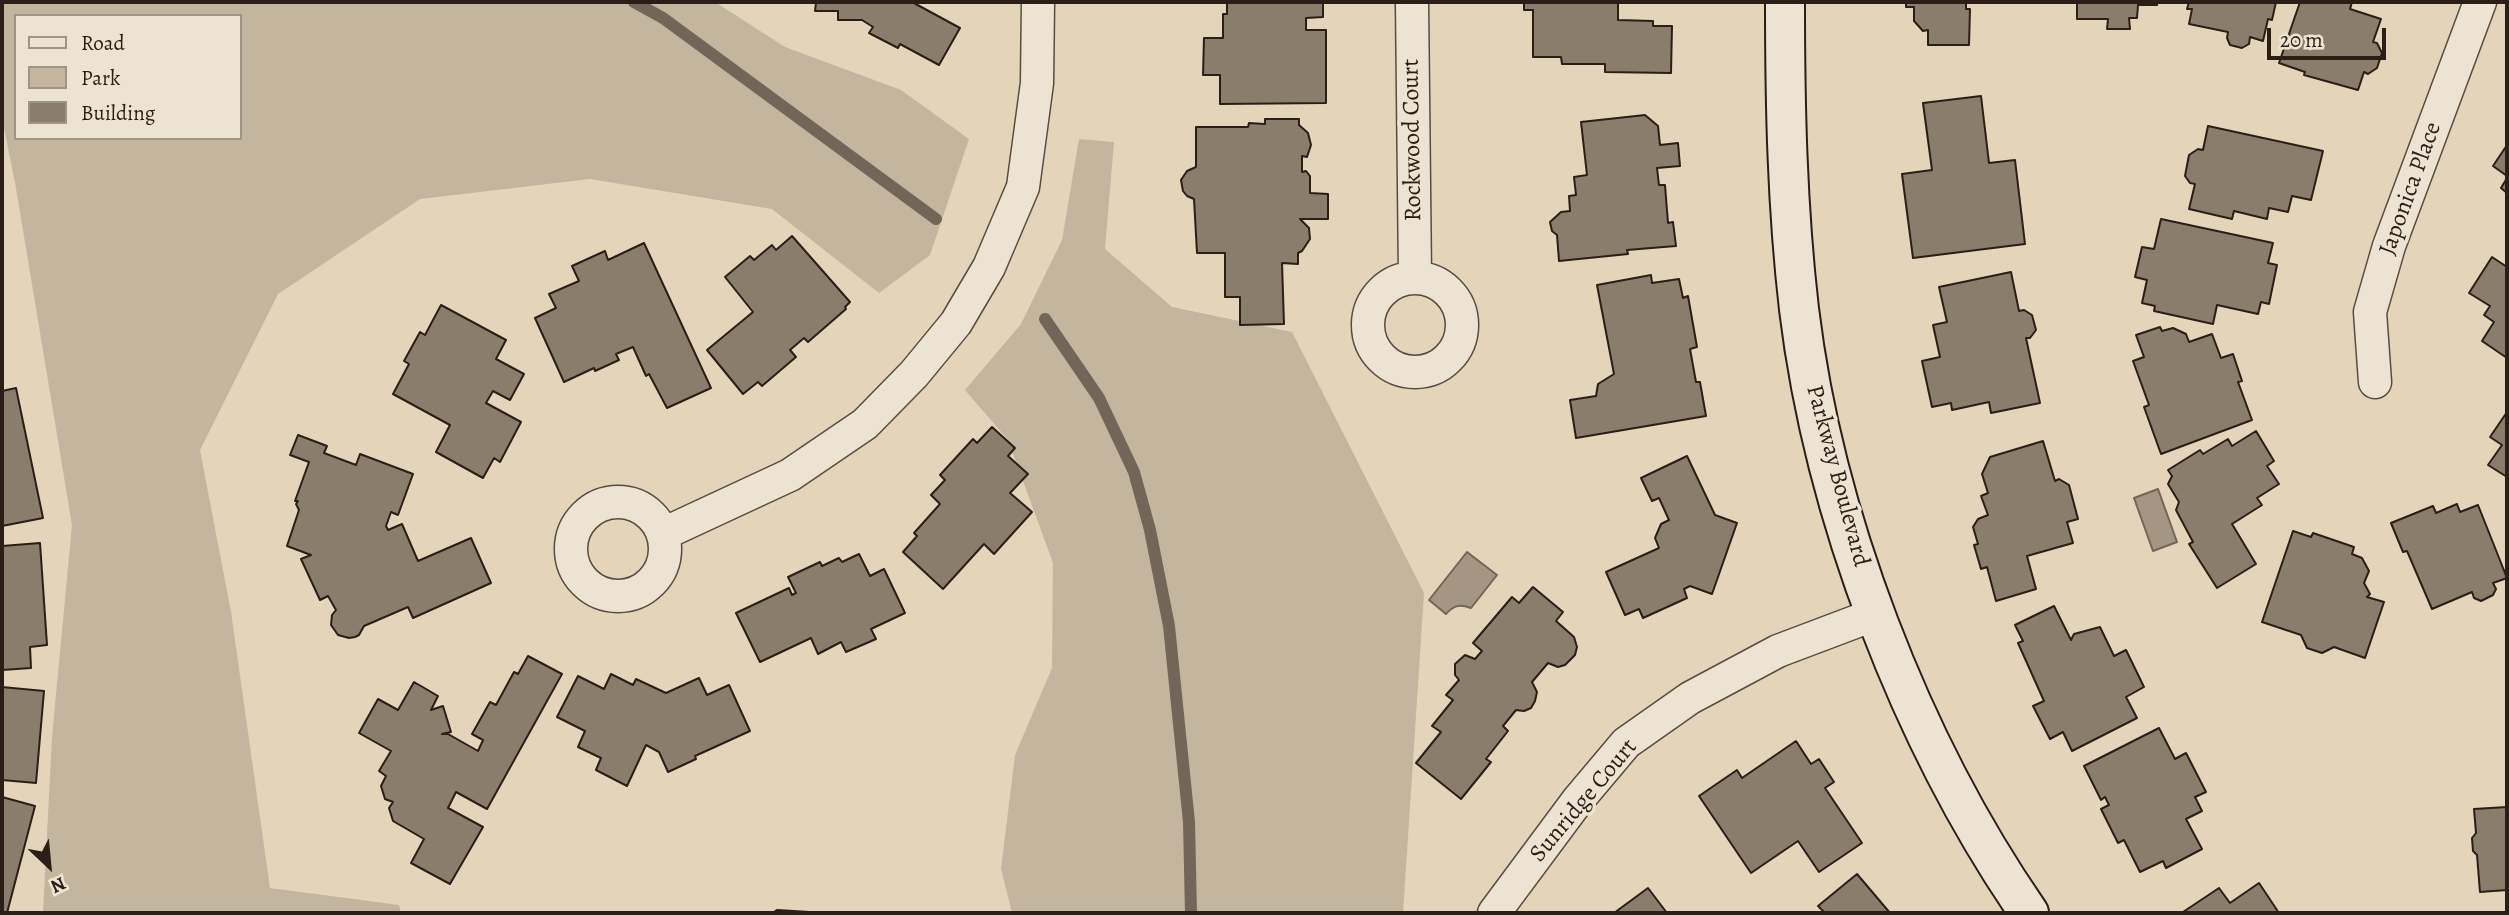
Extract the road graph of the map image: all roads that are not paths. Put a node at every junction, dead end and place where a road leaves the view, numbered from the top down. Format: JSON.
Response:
{"nodes":[{"id":1,"x":1038,"y":2,"type":"edge"},
{"id":2,"x":1412,"y":2,"type":"edge"},
{"id":3,"x":1785,"y":2,"type":"edge"},
{"id":4,"x":2480,"y":2,"type":"edge"},
{"id":5,"x":1415,"y":278,"type":"dead end"},
{"id":6,"x":2375,"y":382,"type":"dead end"},
{"id":7,"x":663,"y":534,"type":"dead end"},
{"id":8,"x":1876,"y":614,"type":"junction"},
{"id":9,"x":1494,"y":913,"type":"edge"},
{"id":10,"x":2029,"y":913,"type":"edge"}],
"edges":[{"from":1,"to":7,"type":"street"},
{"from":2,"to":5,"type":"street","name":"Rockwood Court"},
{"from":3,"to":8,"type":"street","name":"Parkway Boulevard"},
{"from":4,"to":6,"type":"street","name":"Japonica Place"},
{"from":8,"to":9,"type":"street","name":"Sunridge Court"},
{"from":8,"to":10,"type":"street","name":"Parkway Boulevard"}]}
